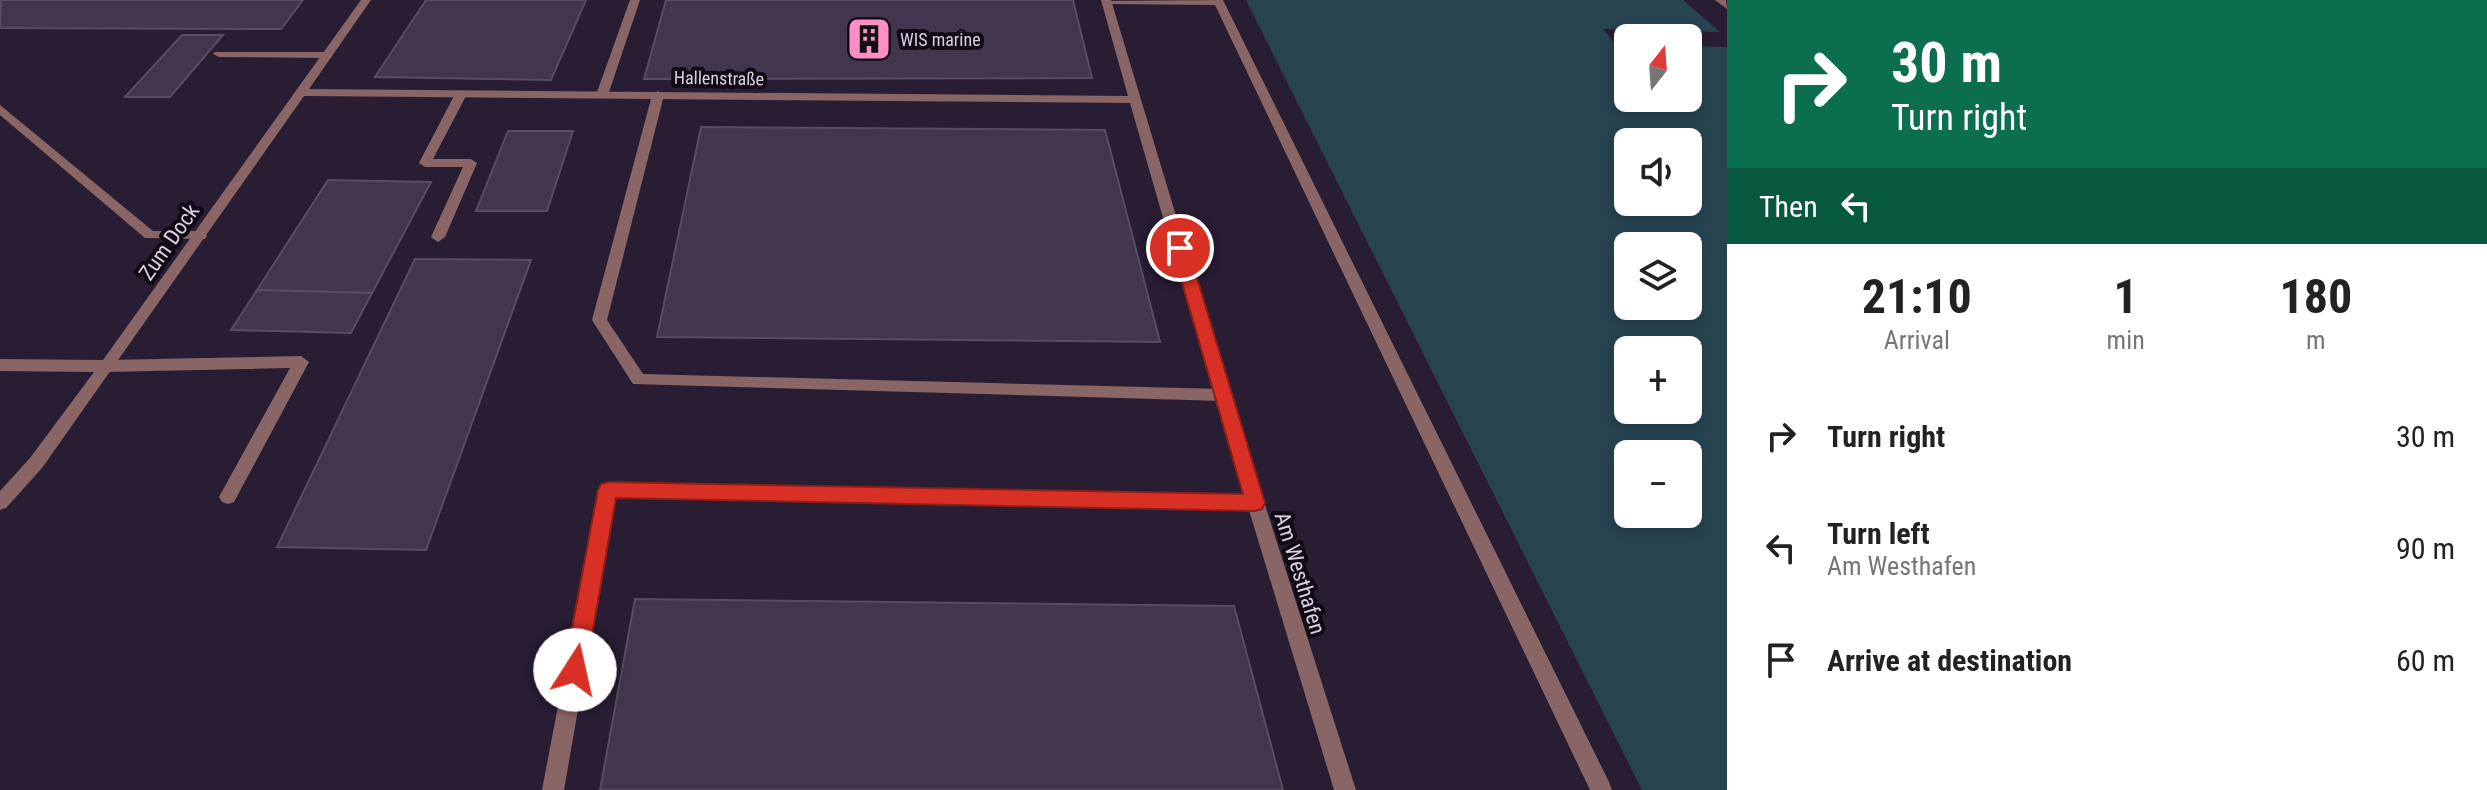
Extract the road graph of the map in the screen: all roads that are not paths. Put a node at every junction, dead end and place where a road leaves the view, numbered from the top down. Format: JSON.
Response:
{"nodes":[{"id":1,"x":366,"y":0,"type":"edge"},
{"id":2,"x":635,"y":0,"type":"edge"},
{"id":3,"x":1106,"y":0,"type":"edge"},
{"id":4,"x":1720,"y":0,"type":"edge"},
{"id":5,"x":1727,"y":6,"type":"edge"},
{"id":6,"x":219,"y":54,"type":"dead end"},
{"id":7,"x":327,"y":55,"type":"junction"},
{"id":8,"x":300,"y":92,"type":"junction"},
{"id":9,"x":461,"y":94,"type":"junction"},
{"id":10,"x":602,"y":95,"type":"junction"},
{"id":11,"x":658,"y":95,"type":"junction"},
{"id":12,"x":1137,"y":100,"type":"junction"},
{"id":13,"x":0,"y":109,"type":"edge"},
{"id":14,"x":200,"y":236,"type":"junction"},
{"id":15,"x":438,"y":237,"type":"dead end"},
{"id":16,"x":0,"y":365,"type":"edge"},
{"id":17,"x":107,"y":366,"type":"junction"},
{"id":18,"x":1222,"y":395,"type":"junction"},
{"id":19,"x":228,"y":497,"type":"dead end"},
{"id":20,"x":0,"y":503,"type":"edge"},
{"id":21,"x":1255,"y":503,"type":"junction"},
{"id":22,"x":553,"y":790,"type":"edge"},
{"id":23,"x":1345,"y":790,"type":"edge"},
{"id":24,"x":1601,"y":790,"type":"edge"}],
"edges":[{"from":1,"to":7,"type":"street","name":"Zum Dock"},
{"from":2,"to":10,"type":"street"},
{"from":3,"to":12,"type":"street","name":"Am Westhafen"},
{"from":3,"to":24,"type":"street"},
{"from":4,"to":5,"type":"street"},
{"from":6,"to":7,"type":"street"},
{"from":7,"to":8,"type":"street","name":"Zum Dock"},
{"from":8,"to":9,"type":"street","name":"Hallenstraße"},
{"from":8,"to":14,"type":"street","name":"Zum Dock"},
{"from":9,"to":10,"type":"street","name":"Hallenstraße"},
{"from":9,"to":15,"type":"street"},
{"from":10,"to":11,"type":"street","name":"Hallenstraße"},
{"from":11,"to":12,"type":"street","name":"Hallenstraße"},
{"from":11,"to":18,"type":"street"},
{"from":12,"to":18,"type":"street","name":"Am Westhafen"},
{"from":13,"to":14,"type":"street"},
{"from":14,"to":17,"type":"street","name":"Zum Dock"},
{"from":16,"to":17,"type":"street"},
{"from":17,"to":19,"type":"street"},
{"from":17,"to":20,"type":"street","name":"Zum Dock"},
{"from":18,"to":21,"type":"street","name":"Am Westhafen"},
{"from":21,"to":22,"type":"street"},
{"from":21,"to":23,"type":"street","name":"Am Westhafen"}]}
